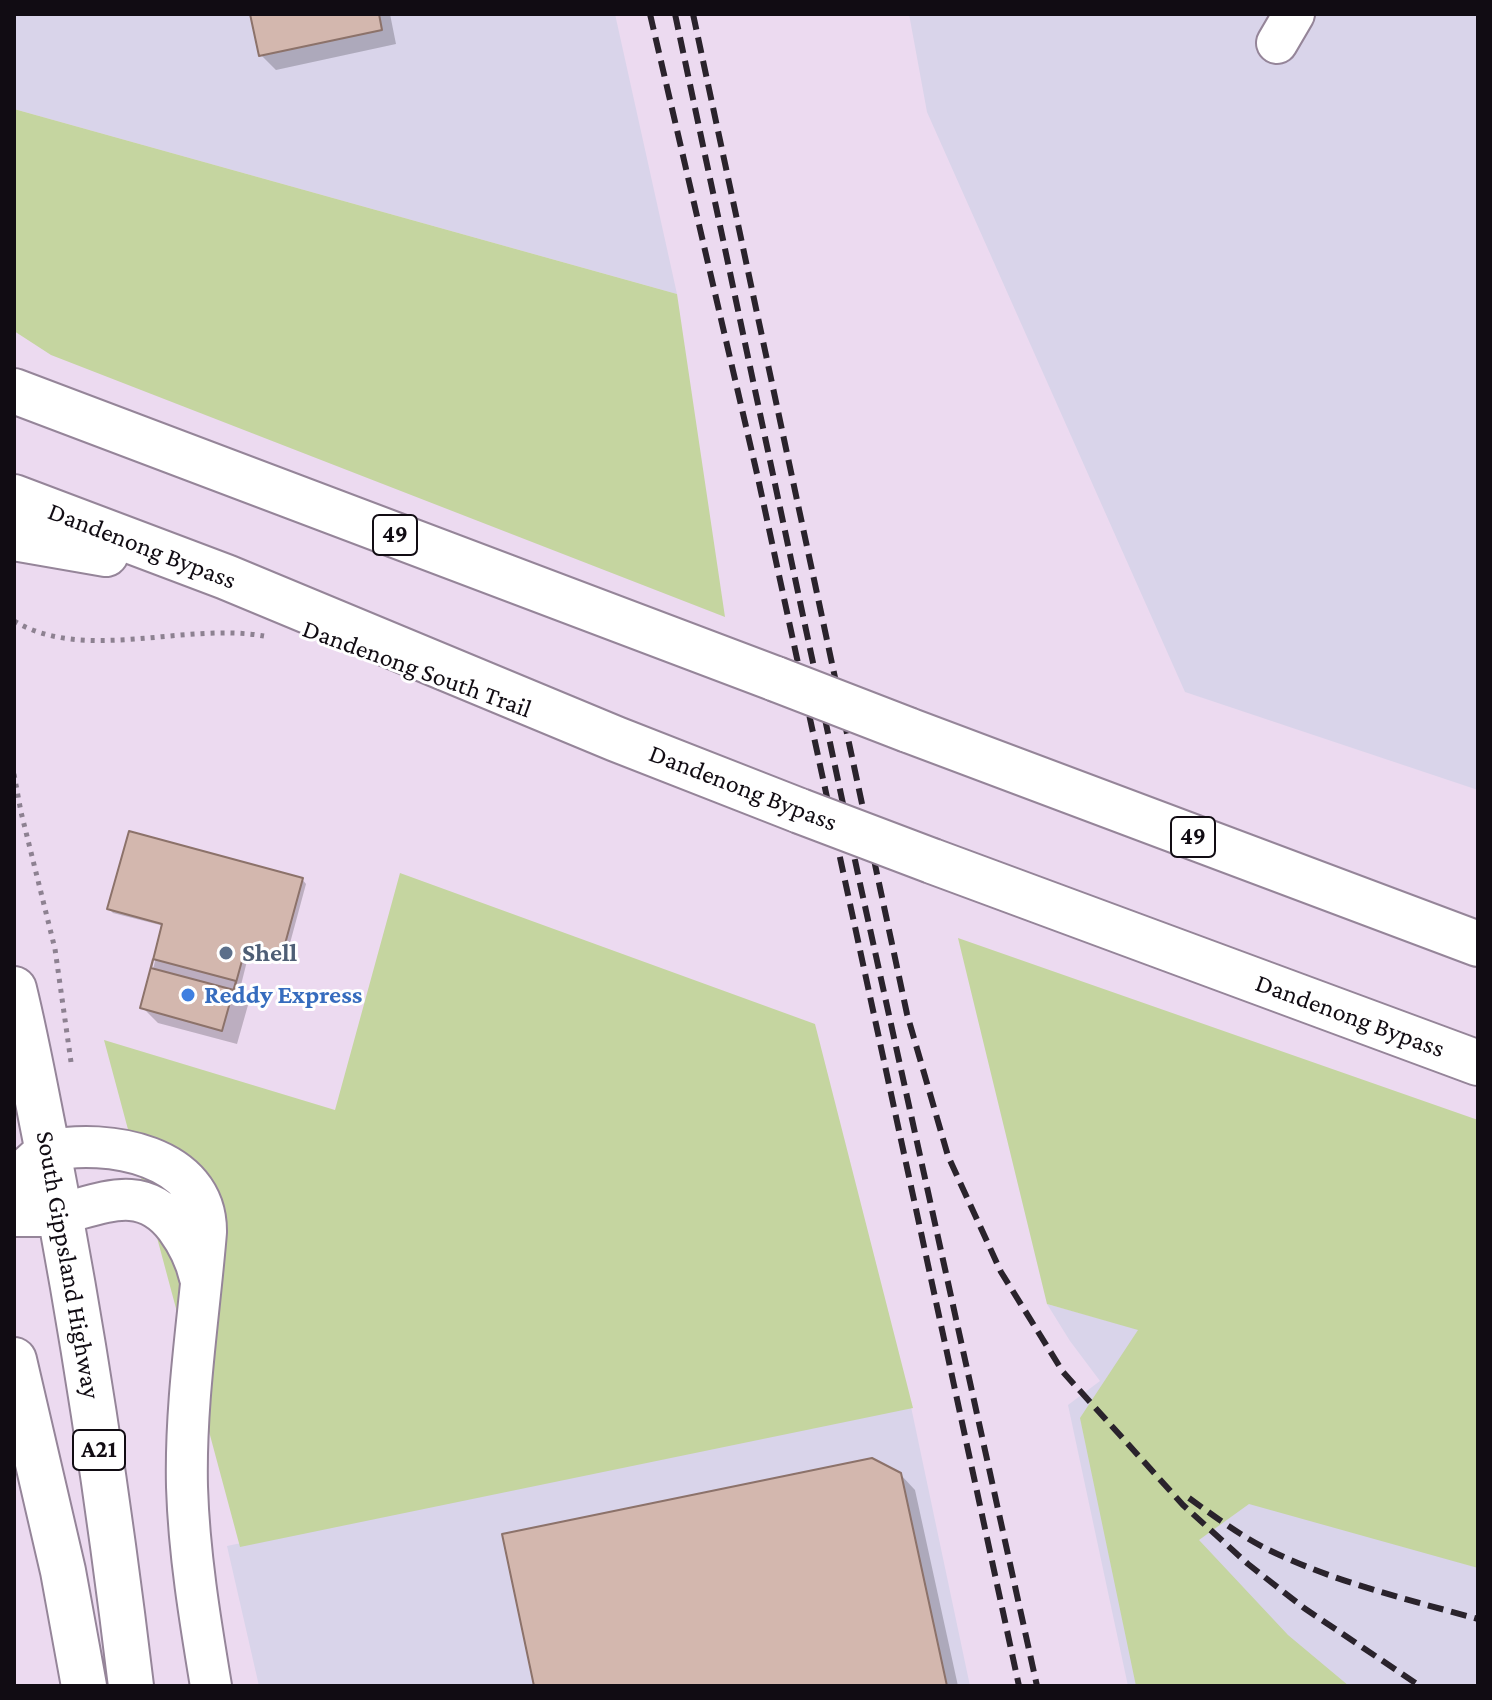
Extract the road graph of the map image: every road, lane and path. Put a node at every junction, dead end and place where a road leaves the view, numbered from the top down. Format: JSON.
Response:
{"nodes":[{"id":1,"x":14,"y":391,"type":"edge"},
{"id":2,"x":14,"y":497,"type":"edge"},
{"id":3,"x":14,"y":538,"type":"edge"},
{"id":4,"x":226,"y":577,"type":"junction"},
{"id":5,"x":15,"y":624,"type":"edge"},
{"id":6,"x":267,"y":636,"type":"dead end"},
{"id":7,"x":1478,"y":944,"type":"edge"},
{"id":8,"x":14,"y":989,"type":"edge"},
{"id":9,"x":1478,"y":1063,"type":"edge"},
{"id":10,"x":48,"y":1151,"type":"junction"},
{"id":11,"x":14,"y":1182,"type":"edge"},
{"id":12,"x":14,"y":1214,"type":"edge"},
{"id":13,"x":60,"y":1214,"type":"junction"},
{"id":14,"x":201,"y":1282,"type":"junction"},
{"id":15,"x":14,"y":1360,"type":"edge"},
{"id":16,"x":84,"y":1686,"type":"edge"},
{"id":17,"x":131,"y":1686,"type":"edge"},
{"id":18,"x":211,"y":1686,"type":"edge"}],
"edges":[{"from":1,"to":7,"type":"highway","number":"49","bridge":true},
{"from":2,"to":4,"type":"highway","name":"Dandenong Bypass"},
{"from":3,"to":4,"type":"highway"},
{"from":4,"to":9,"type":"highway","name":"Dandenong Bypass","bridge":true},
{"from":5,"to":6,"type":"path","name":"Dandenong South Trail"},
{"from":8,"to":10,"type":"highway","name":"South Gippsland Highway","number":"A21"},
{"from":10,"to":11,"type":"highway"},
{"from":10,"to":13,"type":"highway","name":"South Gippsland Highway","number":"A21"},
{"from":10,"to":14,"type":"street"},
{"from":12,"to":13,"type":"highway"},
{"from":13,"to":14,"type":"street"},
{"from":13,"to":17,"type":"highway","name":"South Gippsland Highway","number":"A21"},
{"from":14,"to":18,"type":"street"},
{"from":15,"to":16,"type":"highway","number":"A21"}]}
